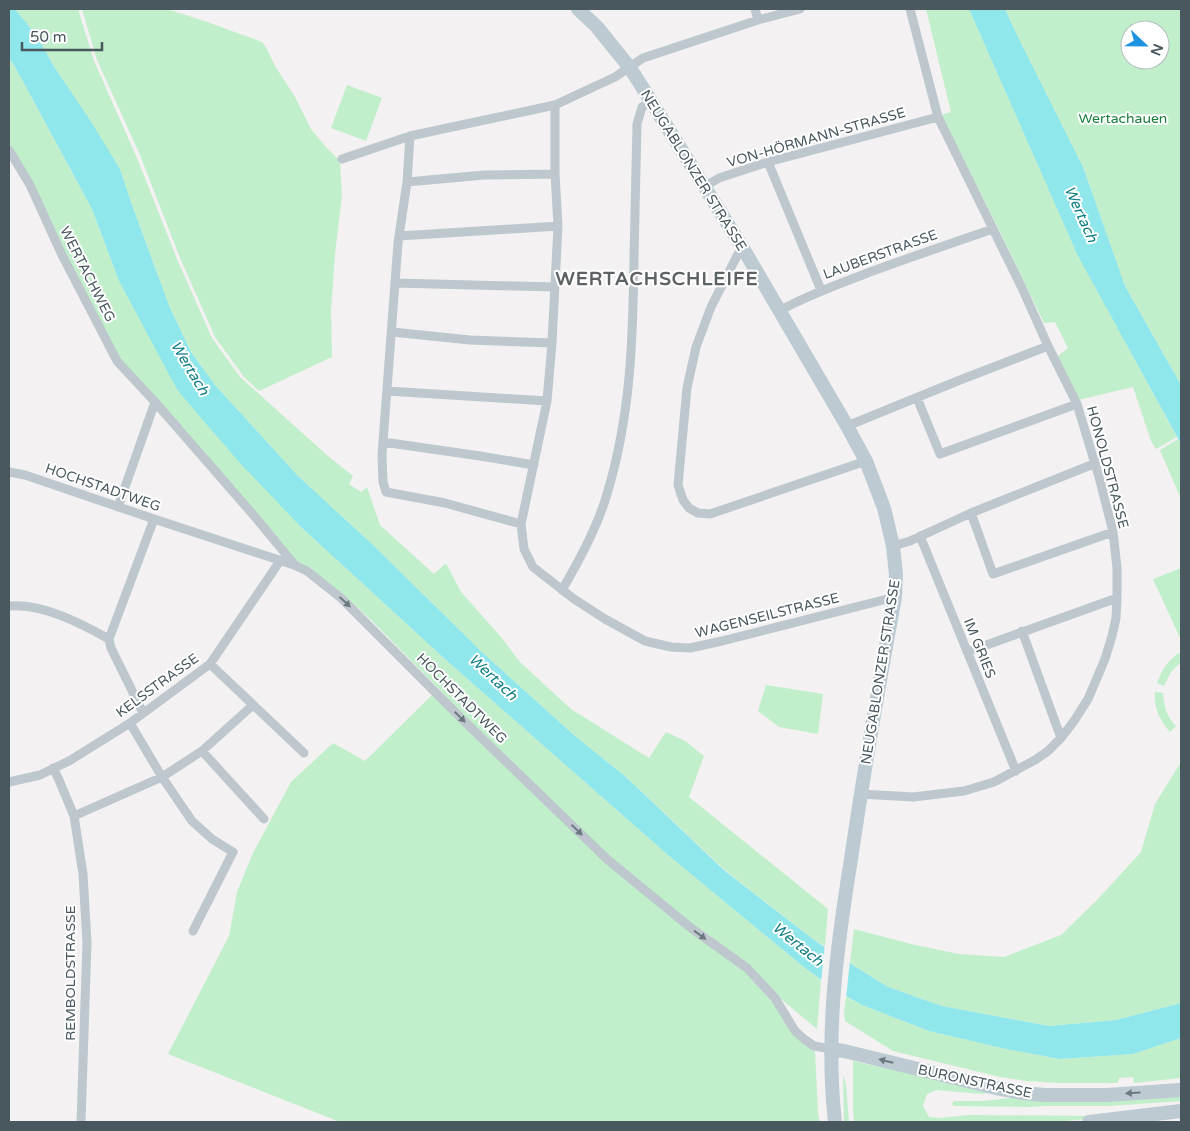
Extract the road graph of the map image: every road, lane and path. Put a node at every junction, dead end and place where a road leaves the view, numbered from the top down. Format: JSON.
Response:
{"nodes":[{"id":1,"x":578,"y":9,"type":"edge"},
{"id":2,"x":755,"y":9,"type":"edge"},
{"id":3,"x":800,"y":9,"type":"edge"},
{"id":4,"x":910,"y":9,"type":"edge"},
{"id":5,"x":758,"y":20,"type":"junction"},
{"id":6,"x":630,"y":68,"type":"junction"},
{"id":7,"x":651,"y":101,"type":"junction"},
{"id":8,"x":555,"y":105,"type":"junction"},
{"id":9,"x":938,"y":117,"type":"junction"},
{"id":10,"x":410,"y":136,"type":"junction"},
{"id":11,"x":9,"y":150,"type":"edge"},
{"id":12,"x":342,"y":159,"type":"dead end"},
{"id":13,"x":768,"y":162,"type":"junction"},
{"id":14,"x":555,"y":174,"type":"junction"},
{"id":15,"x":407,"y":182,"type":"junction"},
{"id":16,"x":704,"y":187,"type":"junction"},
{"id":17,"x":558,"y":226,"type":"junction"},
{"id":18,"x":993,"y":229,"type":"junction"},
{"id":19,"x":399,"y":236,"type":"junction"},
{"id":20,"x":744,"y":250,"type":"junction"},
{"id":21,"x":395,"y":284,"type":"junction"},
{"id":22,"x":554,"y":287,"type":"junction"},
{"id":23,"x":821,"y":290,"type":"junction"},
{"id":24,"x":779,"y":311,"type":"junction"},
{"id":25,"x":392,"y":332,"type":"junction"},
{"id":26,"x":552,"y":343,"type":"junction"},
{"id":27,"x":1048,"y":346,"type":"junction"},
{"id":28,"x":387,"y":391,"type":"junction"},
{"id":29,"x":917,"y":398,"type":"junction"},
{"id":30,"x":155,"y":402,"type":"junction"},
{"id":31,"x":547,"y":402,"type":"junction"},
{"id":32,"x":1076,"y":404,"type":"junction"},
{"id":33,"x":847,"y":426,"type":"junction"},
{"id":34,"x":384,"y":442,"type":"junction"},
{"id":35,"x":866,"y":461,"type":"junction"},
{"id":36,"x":1096,"y":464,"type":"junction"},
{"id":37,"x":534,"y":465,"type":"junction"},
{"id":38,"x":9,"y":472,"type":"edge"},
{"id":39,"x":118,"y":507,"type":"junction"},
{"id":40,"x":971,"y":513,"type":"junction"},
{"id":41,"x":154,"y":519,"type":"junction"},
{"id":42,"x":521,"y":524,"type":"junction"},
{"id":43,"x":1112,"y":532,"type":"junction"},
{"id":44,"x":920,"y":536,"type":"junction"},
{"id":45,"x":893,"y":546,"type":"junction"},
{"id":46,"x":280,"y":561,"type":"junction"},
{"id":47,"x":294,"y":565,"type":"junction"},
{"id":48,"x":562,"y":590,"type":"junction"},
{"id":49,"x":894,"y":597,"type":"junction"},
{"id":50,"x":1117,"y":598,"type":"junction"},
{"id":51,"x":9,"y":606,"type":"edge"},
{"id":52,"x":1022,"y":631,"type":"junction"},
{"id":53,"x":109,"y":639,"type":"junction"},
{"id":54,"x":967,"y":652,"type":"junction"},
{"id":55,"x":210,"y":664,"type":"junction"},
{"id":56,"x":253,"y":704,"type":"junction"},
{"id":57,"x":142,"y":713,"type":"junction"},
{"id":58,"x":130,"y":723,"type":"junction"},
{"id":59,"x":1061,"y":738,"type":"junction"},
{"id":60,"x":202,"y":751,"type":"junction"},
{"id":61,"x":304,"y":753,"type":"dead end"},
{"id":62,"x":54,"y":768,"type":"junction"},
{"id":63,"x":1016,"y":771,"type":"junction"},
{"id":64,"x":162,"y":776,"type":"junction"},
{"id":65,"x":9,"y":782,"type":"edge"},
{"id":66,"x":860,"y":794,"type":"junction"},
{"id":67,"x":74,"y":816,"type":"junction"},
{"id":68,"x":264,"y":819,"type":"dead end"},
{"id":69,"x":193,"y":931,"type":"dead end"},
{"id":70,"x":831,"y":1049,"type":"junction"},
{"id":71,"x":1181,"y":1090,"type":"edge"},
{"id":72,"x":1181,"y":1111,"type":"edge"},
{"id":73,"x":81,"y":1122,"type":"edge"},
{"id":74,"x":835,"y":1122,"type":"edge"},
{"id":75,"x":1089,"y":1122,"type":"edge"}],
"edges":[{"from":1,"to":6,"type":"street","name":"NEUGABLONZER STRASSE"},
{"from":2,"to":5,"type":"street"},
{"from":3,"to":5,"type":"street"},
{"from":4,"to":9,"type":"street","name":"HONOLDSTRASSE"},
{"from":5,"to":6,"type":"street"},
{"from":6,"to":7,"type":"street","name":"NEUGABLONZER STRASSE"},
{"from":6,"to":8,"type":"street"},
{"from":7,"to":16,"type":"street","name":"NEUGABLONZER STRASSE"},
{"from":7,"to":48,"type":"street"},
{"from":8,"to":10,"type":"street"},
{"from":8,"to":14,"type":"street","name":"WAGENSEILSTRASSE"},
{"from":9,"to":13,"type":"street","name":"VON-HÖRMANN-STRASSE"},
{"from":9,"to":18,"type":"street","name":"HONOLDSTRASSE"},
{"from":10,"to":12,"type":"street"},
{"from":10,"to":15,"type":"street"},
{"from":11,"to":30,"type":"street","name":"WERTACHWEG"},
{"from":13,"to":16,"type":"street","name":"VON-HÖRMANN-STRASSE"},
{"from":13,"to":23,"type":"street"},
{"from":14,"to":15,"type":"street"},
{"from":14,"to":17,"type":"street","name":"WAGENSEILSTRASSE"},
{"from":15,"to":19,"type":"street"},
{"from":16,"to":20,"type":"street","name":"NEUGABLONZER STRASSE"},
{"from":17,"to":19,"type":"street"},
{"from":17,"to":22,"type":"street","name":"WAGENSEILSTRASSE"},
{"from":18,"to":23,"type":"street","name":"LAUBERSTRASSE"},
{"from":18,"to":27,"type":"street","name":"HONOLDSTRASSE"},
{"from":19,"to":21,"type":"street"},
{"from":20,"to":24,"type":"street","name":"NEUGABLONZER STRASSE"},
{"from":20,"to":35,"type":"street"},
{"from":21,"to":22,"type":"street"},
{"from":21,"to":25,"type":"street"},
{"from":22,"to":26,"type":"street","name":"WAGENSEILSTRASSE"},
{"from":23,"to":24,"type":"street","name":"LAUBERSTRASSE"},
{"from":24,"to":33,"type":"street","name":"NEUGABLONZER STRASSE"},
{"from":25,"to":26,"type":"street"},
{"from":25,"to":28,"type":"street"},
{"from":26,"to":31,"type":"street","name":"WAGENSEILSTRASSE"},
{"from":27,"to":29,"type":"street"},
{"from":27,"to":32,"type":"street","name":"HONOLDSTRASSE"},
{"from":28,"to":31,"type":"street"},
{"from":28,"to":34,"type":"street"},
{"from":29,"to":32,"type":"street"},
{"from":29,"to":33,"type":"street"},
{"from":30,"to":39,"type":"street"},
{"from":30,"to":47,"type":"street","name":"WERTACHWEG"},
{"from":31,"to":37,"type":"street","name":"WAGENSEILSTRASSE"},
{"from":32,"to":36,"type":"street","name":"HONOLDSTRASSE"},
{"from":33,"to":35,"type":"street","name":"NEUGABLONZER STRASSE"},
{"from":34,"to":37,"type":"street"},
{"from":34,"to":42,"type":"street"},
{"from":35,"to":45,"type":"street","name":"NEUGABLONZER STRASSE"},
{"from":36,"to":40,"type":"street"},
{"from":36,"to":43,"type":"street","name":"HONOLDSTRASSE"},
{"from":37,"to":42,"type":"street","name":"WAGENSEILSTRASSE"},
{"from":38,"to":39,"type":"street","name":"HOCHSTADTWEG"},
{"from":39,"to":41,"type":"street","name":"HOCHSTADTWEG"},
{"from":40,"to":43,"type":"street"},
{"from":40,"to":44,"type":"street"},
{"from":41,"to":46,"type":"street","name":"HOCHSTADTWEG"},
{"from":41,"to":53,"type":"street"},
{"from":42,"to":48,"type":"street","name":"WAGENSEILSTRASSE"},
{"from":43,"to":50,"type":"street","name":"HONOLDSTRASSE"},
{"from":44,"to":45,"type":"street"},
{"from":44,"to":54,"type":"street","name":"IM GRIES"},
{"from":45,"to":49,"type":"street","name":"NEUGABLONZER STRASSE"},
{"from":46,"to":47,"type":"street","name":"HOCHSTADTWEG"},
{"from":46,"to":55,"type":"street","name":"KELSSTRASSE"},
{"from":47,"to":70,"type":"street","name":"HOCHSTADTWEG","one_way":true},
{"from":48,"to":49,"type":"street","name":"WAGENSEILSTRASSE"},
{"from":49,"to":66,"type":"street","name":"NEUGABLONZER STRASSE"},
{"from":50,"to":52,"type":"street"},
{"from":50,"to":59,"type":"street","name":"HONOLDSTRASSE"},
{"from":51,"to":53,"type":"street"},
{"from":52,"to":54,"type":"street"},
{"from":52,"to":59,"type":"street"},
{"from":53,"to":57,"type":"street"},
{"from":54,"to":63,"type":"street","name":"IM GRIES"},
{"from":55,"to":56,"type":"street"},
{"from":55,"to":57,"type":"street","name":"KELSSTRASSE"},
{"from":56,"to":60,"type":"street"},
{"from":56,"to":61,"type":"street"},
{"from":57,"to":58,"type":"street","name":"KELSSTRASSE"},
{"from":58,"to":62,"type":"street","name":"KELSSTRASSE"},
{"from":58,"to":64,"type":"street"},
{"from":59,"to":63,"type":"street","name":"HONOLDSTRASSE"},
{"from":60,"to":64,"type":"street"},
{"from":60,"to":68,"type":"street"},
{"from":62,"to":65,"type":"street","name":"KELSSTRASSE"},
{"from":62,"to":67,"type":"street","name":"REMBOLDSTRASSE"},
{"from":63,"to":66,"type":"street","name":"HONOLDSTRASSE"},
{"from":64,"to":67,"type":"street"},
{"from":64,"to":69,"type":"street"},
{"from":66,"to":70,"type":"street","name":"NEUGABLONZER STRASSE"},
{"from":67,"to":73,"type":"street","name":"REMBOLDSTRASSE"},
{"from":71,"to":70,"type":"street","name":"BURONSTRASSE","one_way":true},
{"from":70,"to":74,"type":"street","name":"NEUGABLONZER STRASSE"},
{"from":72,"to":75,"type":"street"}]}
